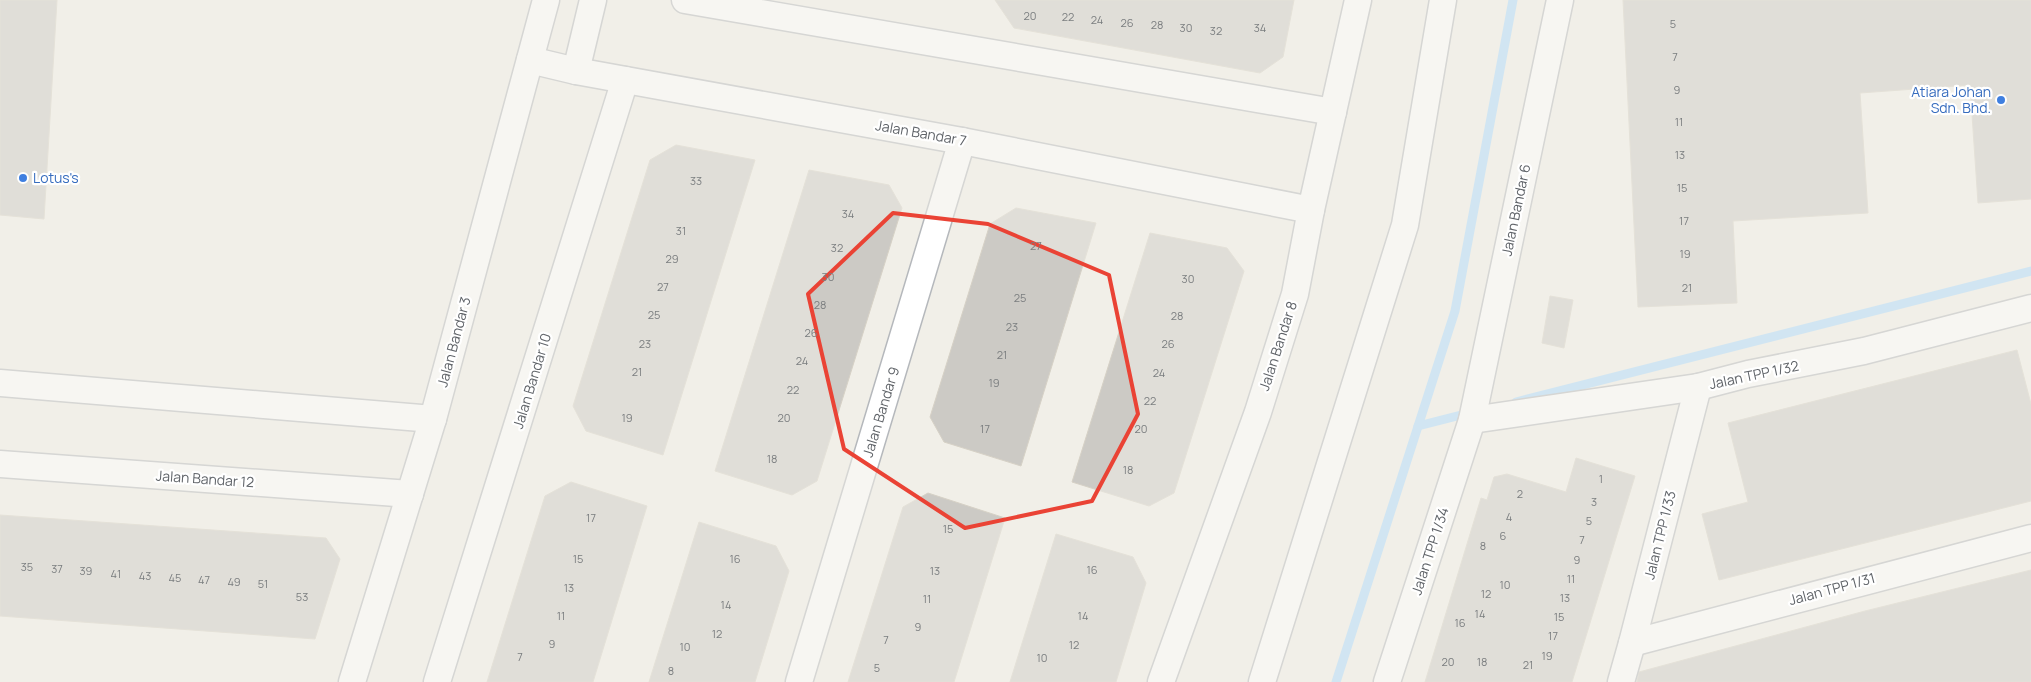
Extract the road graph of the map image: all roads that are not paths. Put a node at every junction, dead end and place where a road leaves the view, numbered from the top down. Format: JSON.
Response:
{"nodes":[{"id":1,"x":593,"y":0,"type":"edge"},
{"id":2,"x":685,"y":0,"type":"edge"},
{"id":3,"x":1358,"y":0,"type":"edge"},
{"id":4,"x":1443,"y":0,"type":"edge"},
{"id":5,"x":1560,"y":0,"type":"edge"},
{"id":6,"x":547,"y":1,"type":"edge"},
{"id":7,"x":530,"y":60,"type":"junction"},
{"id":8,"x":576,"y":71,"type":"junction"},
{"id":9,"x":625,"y":80,"type":"junction"},
{"id":10,"x":1333,"y":112,"type":"junction"},
{"id":11,"x":962,"y":141,"type":"junction"},
{"id":12,"x":1311,"y":210,"type":"junction"},
{"id":13,"x":2031,"y":308,"type":"edge"},
{"id":14,"x":0,"y":383,"type":"edge"},
{"id":15,"x":1698,"y":387,"type":"junction"},
{"id":16,"x":433,"y":419,"type":"junction"},
{"id":17,"x":1472,"y":420,"type":"junction"},
{"id":18,"x":0,"y":464,"type":"edge"},
{"id":19,"x":410,"y":494,"type":"junction"},
{"id":20,"x":2031,"y":538,"type":"edge"},
{"id":21,"x":1632,"y":643,"type":"junction"},
{"id":22,"x":352,"y":682,"type":"edge"},
{"id":23,"x":437,"y":682,"type":"edge"},
{"id":24,"x":799,"y":682,"type":"edge"},
{"id":25,"x":1161,"y":682,"type":"edge"},
{"id":26,"x":1262,"y":682,"type":"edge"},
{"id":27,"x":1387,"y":682,"type":"edge"},
{"id":28,"x":1621,"y":682,"type":"edge"}],
"edges":[{"from":1,"to":8,"type":"street"},
{"from":2,"to":10,"type":"street"},
{"from":3,"to":10,"type":"street","name":"Jalan Bandar 8"},
{"from":4,"to":26,"type":"street"},
{"from":5,"to":17,"type":"street","name":"Jalan Bandar 6"},
{"from":6,"to":7,"type":"street","name":"Jalan Bandar 3"},
{"from":7,"to":8,"type":"street","name":"Jalan Bandar 7"},
{"from":7,"to":16,"type":"street","name":"Jalan Bandar 3"},
{"from":8,"to":9,"type":"street","name":"Jalan Bandar 7"},
{"from":9,"to":11,"type":"street","name":"Jalan Bandar 7"},
{"from":9,"to":23,"type":"street","name":"Jalan Bandar 10"},
{"from":10,"to":12,"type":"street","name":"Jalan Bandar 8"},
{"from":11,"to":12,"type":"street","name":"Jalan Bandar 7"},
{"from":11,"to":24,"type":"street","name":"Jalan Bandar 9"},
{"from":12,"to":25,"type":"street","name":"Jalan Bandar 8"},
{"from":13,"to":15,"type":"street","name":"Jalan TPP 1/32"},
{"from":14,"to":16,"type":"street"},
{"from":15,"to":17,"type":"street","name":"Jalan TPP 1/32"},
{"from":15,"to":21,"type":"street","name":"Jalan TPP 1/33"},
{"from":16,"to":19,"type":"street","name":"Jalan Bandar 3"},
{"from":17,"to":27,"type":"street","name":"Jalan TPP 1/34"},
{"from":18,"to":19,"type":"street","name":"Jalan Bandar 12"},
{"from":19,"to":22,"type":"street","name":"Jalan Bandar 3"},
{"from":20,"to":21,"type":"street","name":"Jalan TPP 1/31"},
{"from":21,"to":28,"type":"street","name":"Jalan TPP 1/33"}]}
